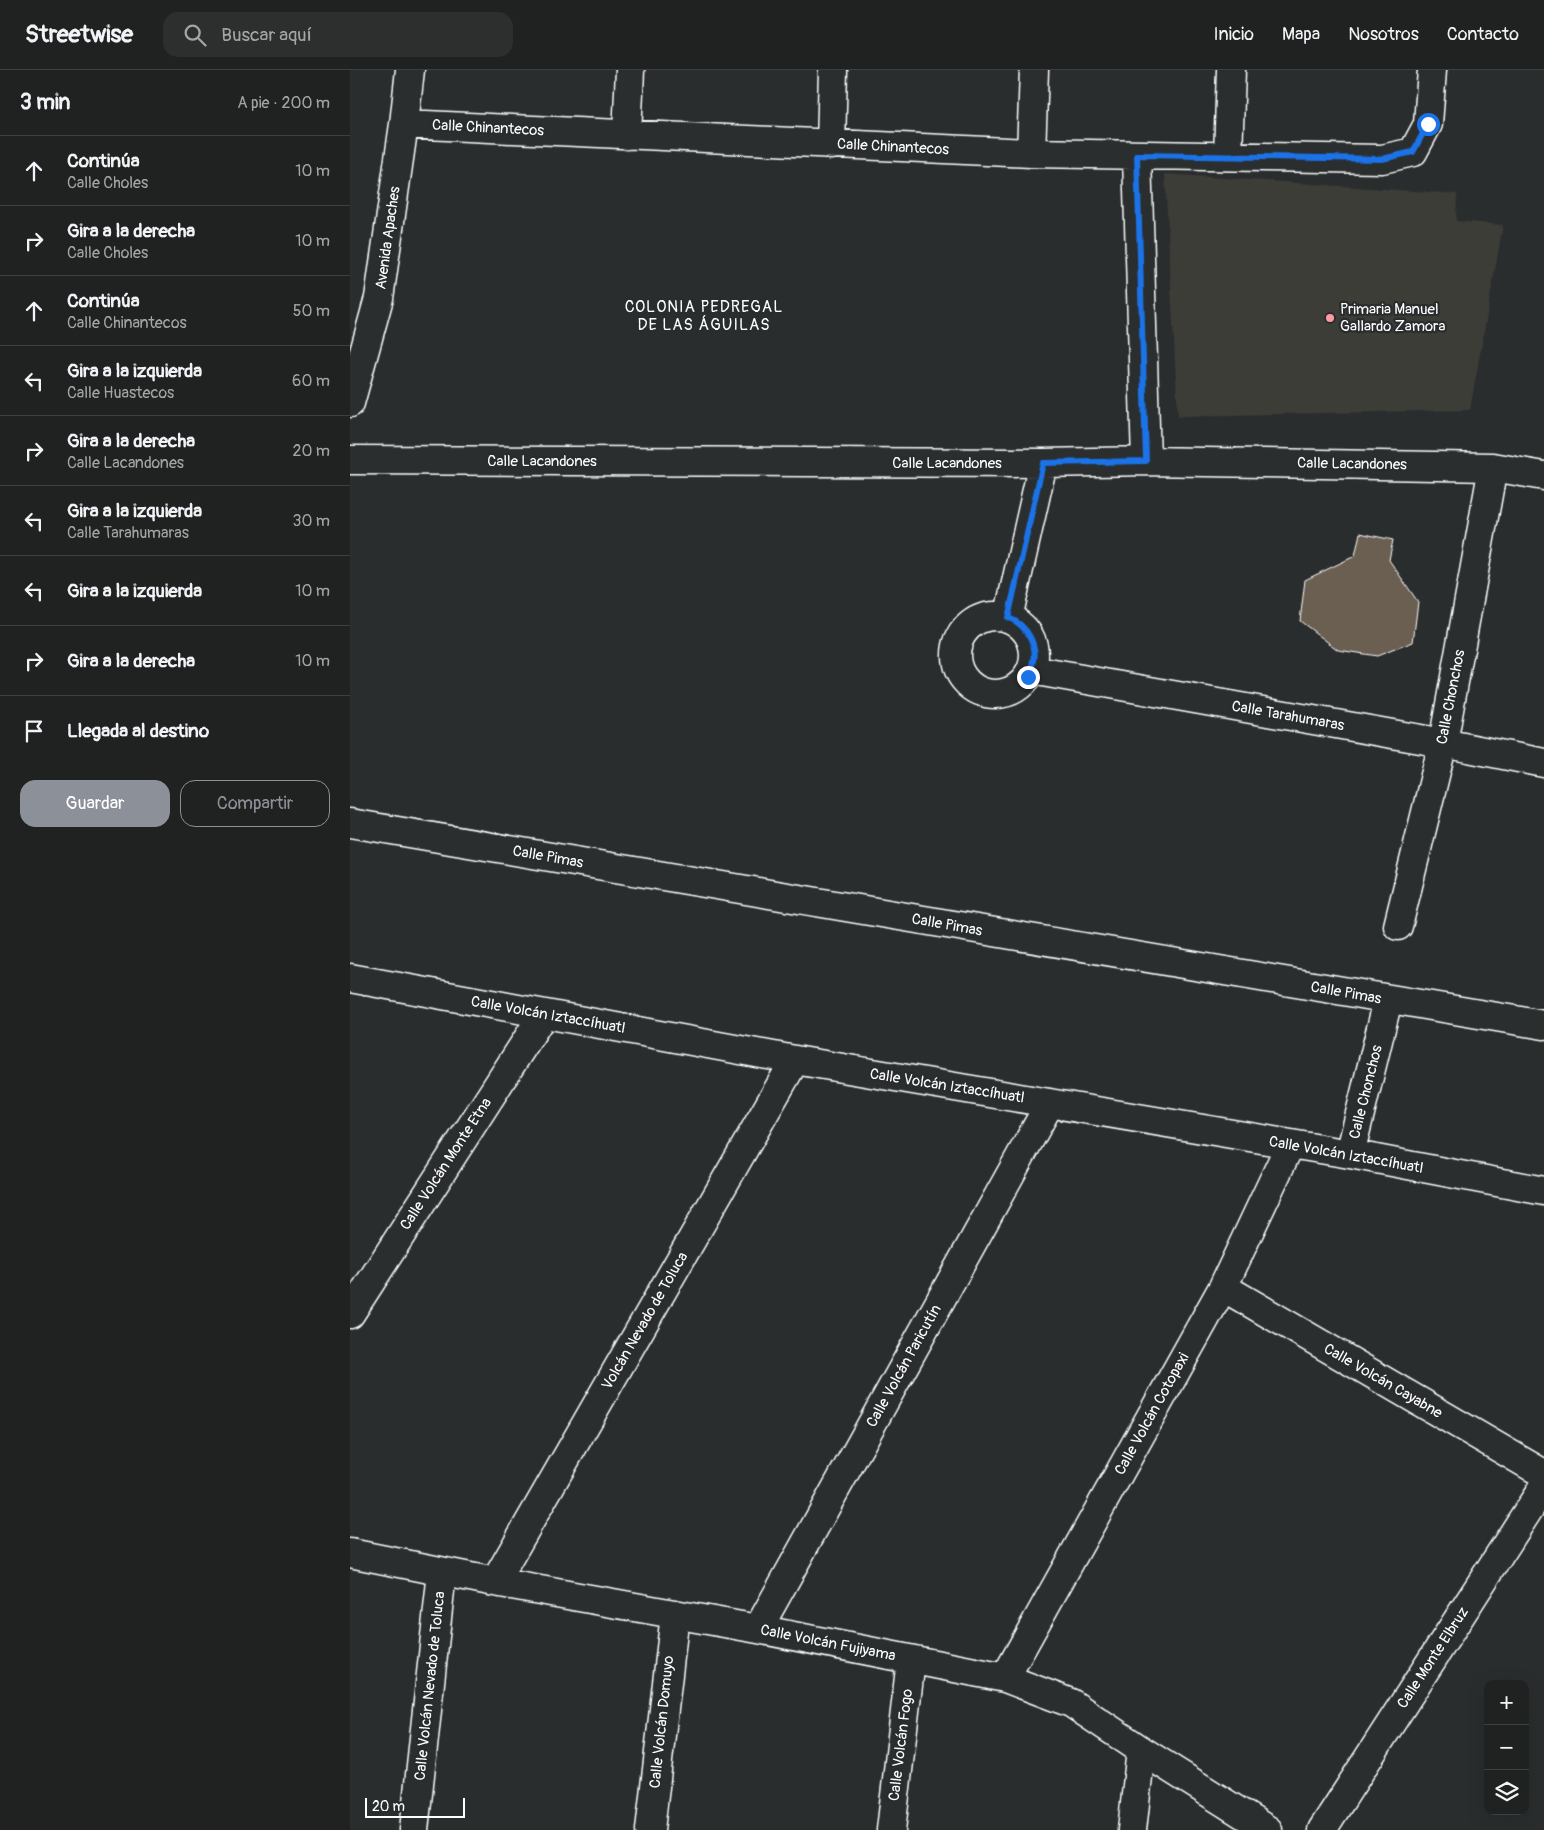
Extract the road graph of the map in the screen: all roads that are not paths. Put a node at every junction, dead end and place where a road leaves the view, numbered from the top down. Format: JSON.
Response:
{"nodes":[{"id":1,"x":410,"y":70,"type":"edge"},
{"id":2,"x":630,"y":70,"type":"edge"},
{"id":3,"x":833,"y":70,"type":"edge"},
{"id":4,"x":1034,"y":70,"type":"edge"},
{"id":5,"x":1231,"y":70,"type":"edge"},
{"id":6,"x":1432,"y":70,"type":"edge"},
{"id":7,"x":404,"y":124,"type":"junction"},
{"id":8,"x":628,"y":135,"type":"junction"},
{"id":9,"x":831,"y":145,"type":"junction"},
{"id":10,"x":1031,"y":154,"type":"junction"},
{"id":11,"x":1137,"y":155,"type":"junction"},
{"id":12,"x":1228,"y":156,"type":"junction"},
{"id":13,"x":350,"y":403,"type":"edge"},
{"id":14,"x":350,"y":460,"type":"edge"},
{"id":15,"x":1146,"y":461,"type":"junction"},
{"id":16,"x":1043,"y":463,"type":"junction"},
{"id":17,"x":1493,"y":467,"type":"junction"},
{"id":18,"x":1544,"y":476,"type":"edge"},
{"id":19,"x":1008,"y":618,"type":"junction"},
{"id":20,"x":1031,"y":670,"type":"junction"},
{"id":21,"x":1443,"y":743,"type":"junction"},
{"id":22,"x":1544,"y":763,"type":"edge"},
{"id":23,"x":350,"y":824,"type":"edge"},
{"id":24,"x":1398,"y":926,"type":"dead end"},
{"id":25,"x":350,"y":978,"type":"edge"},
{"id":26,"x":1388,"y":1000,"type":"junction"},
{"id":27,"x":543,"y":1015,"type":"junction"},
{"id":28,"x":1544,"y":1025,"type":"edge"},
{"id":29,"x":795,"y":1060,"type":"junction"},
{"id":30,"x":1050,"y":1103,"type":"junction"},
{"id":31,"x":1290,"y":1145,"type":"junction"},
{"id":32,"x":1350,"y":1154,"type":"junction"},
{"id":33,"x":1544,"y":1191,"type":"edge"},
{"id":34,"x":1223,"y":1287,"type":"junction"},
{"id":35,"x":350,"y":1314,"type":"edge"},
{"id":36,"x":1544,"y":1474,"type":"edge"},
{"id":37,"x":1544,"y":1486,"type":"edge"},
{"id":38,"x":350,"y":1554,"type":"edge"},
{"id":39,"x":442,"y":1572,"type":"junction"},
{"id":40,"x":495,"y":1582,"type":"junction"},
{"id":41,"x":674,"y":1614,"type":"junction"},
{"id":42,"x":758,"y":1629,"type":"junction"},
{"id":43,"x":911,"y":1660,"type":"junction"},
{"id":44,"x":1005,"y":1678,"type":"junction"},
{"id":45,"x":1141,"y":1750,"type":"junction"},
{"id":46,"x":414,"y":1830,"type":"edge"},
{"id":47,"x":650,"y":1830,"type":"edge"},
{"id":48,"x":891,"y":1830,"type":"edge"},
{"id":49,"x":1132,"y":1830,"type":"edge"},
{"id":50,"x":1268,"y":1830,"type":"edge"},
{"id":51,"x":1322,"y":1830,"type":"edge"}],
"edges":[{"from":1,"to":7,"type":"street","name":"Avenida Apaches"},
{"from":2,"to":8,"type":"street"},
{"from":3,"to":9,"type":"street"},
{"from":4,"to":10,"type":"street"},
{"from":5,"to":12,"type":"street"},
{"from":6,"to":12,"type":"street","name":"Calle Chinantecos"},
{"from":7,"to":8,"type":"street","name":"Calle Chinantecos"},
{"from":7,"to":13,"type":"street","name":"Avenida Apaches"},
{"from":8,"to":9,"type":"street","name":"Calle Chinantecos"},
{"from":9,"to":10,"type":"street","name":"Calle Chinantecos"},
{"from":10,"to":11,"type":"street","name":"Calle Chinantecos"},
{"from":11,"to":12,"type":"street","name":"Calle Chinantecos"},
{"from":11,"to":15,"type":"street"},
{"from":14,"to":16,"type":"street","name":"Calle Lacandones"},
{"from":15,"to":16,"type":"street","name":"Calle Lacandones"},
{"from":15,"to":17,"type":"street","name":"Calle Lacandones"},
{"from":16,"to":19,"type":"street"},
{"from":17,"to":18,"type":"street","name":"Calle Lacandones"},
{"from":17,"to":21,"type":"street","name":"Calle Chonchos"},
{"from":19,"to":20,"type":"street"},
{"from":19,"to":20,"type":"street"},
{"from":20,"to":21,"type":"street","name":"Calle Tarahumaras"},
{"from":21,"to":22,"type":"street","name":"Calle Tarahumaras"},
{"from":21,"to":24,"type":"street","name":"Calle Chonchos"},
{"from":23,"to":26,"type":"street","name":"Calle Pimas"},
{"from":25,"to":27,"type":"street","name":"Calle Volcán Iztaccíhuatl"},
{"from":26,"to":28,"type":"street","name":"Calle Pimas"},
{"from":26,"to":32,"type":"street","name":"Calle Chonchos"},
{"from":27,"to":29,"type":"street","name":"Calle Volcán Iztaccíhuatl"},
{"from":27,"to":35,"type":"street","name":"Calle Volcán Monte Etna"},
{"from":29,"to":30,"type":"street","name":"Calle Volcán Iztaccíhuatl"},
{"from":29,"to":40,"type":"street","name":"Volcán Nevado de Toluca"},
{"from":30,"to":31,"type":"street","name":"Calle Volcán Iztaccíhuatl"},
{"from":30,"to":42,"type":"street","name":"Calle Volcán Paricutín"},
{"from":31,"to":32,"type":"street","name":"Calle Volcán Iztaccíhuatl"},
{"from":31,"to":34,"type":"street","name":"Calle Volcán Cotopaxi"},
{"from":32,"to":33,"type":"street","name":"Calle Volcán Iztaccíhuatl"},
{"from":34,"to":36,"type":"street","name":"Calle Volcán Cayabne"},
{"from":34,"to":44,"type":"street","name":"Calle Volcán Cotopaxi"},
{"from":37,"to":51,"type":"street","name":"Calle Monte Elbruz"},
{"from":38,"to":39,"type":"street","name":"Calle Volcán Fujiyama"},
{"from":39,"to":40,"type":"street","name":"Calle Volcán Fujiyama"},
{"from":39,"to":46,"type":"street","name":"Calle Volcán Nevado de Toluca"},
{"from":40,"to":41,"type":"street","name":"Calle Volcán Fujiyama"},
{"from":41,"to":42,"type":"street","name":"Calle Volcán Fujiyama"},
{"from":41,"to":47,"type":"street","name":"Calle Volcán Domuyo"},
{"from":42,"to":43,"type":"street","name":"Calle Volcán Fujiyama"},
{"from":43,"to":44,"type":"street","name":"Calle Volcán Fujiyama"},
{"from":43,"to":48,"type":"street","name":"Calle Volcán Fogo"},
{"from":44,"to":45,"type":"street","name":"Calle Volcán Fujiyama"},
{"from":45,"to":49,"type":"street"},
{"from":45,"to":50,"type":"street","name":"Calle Volcán Fujiyama"}]}
